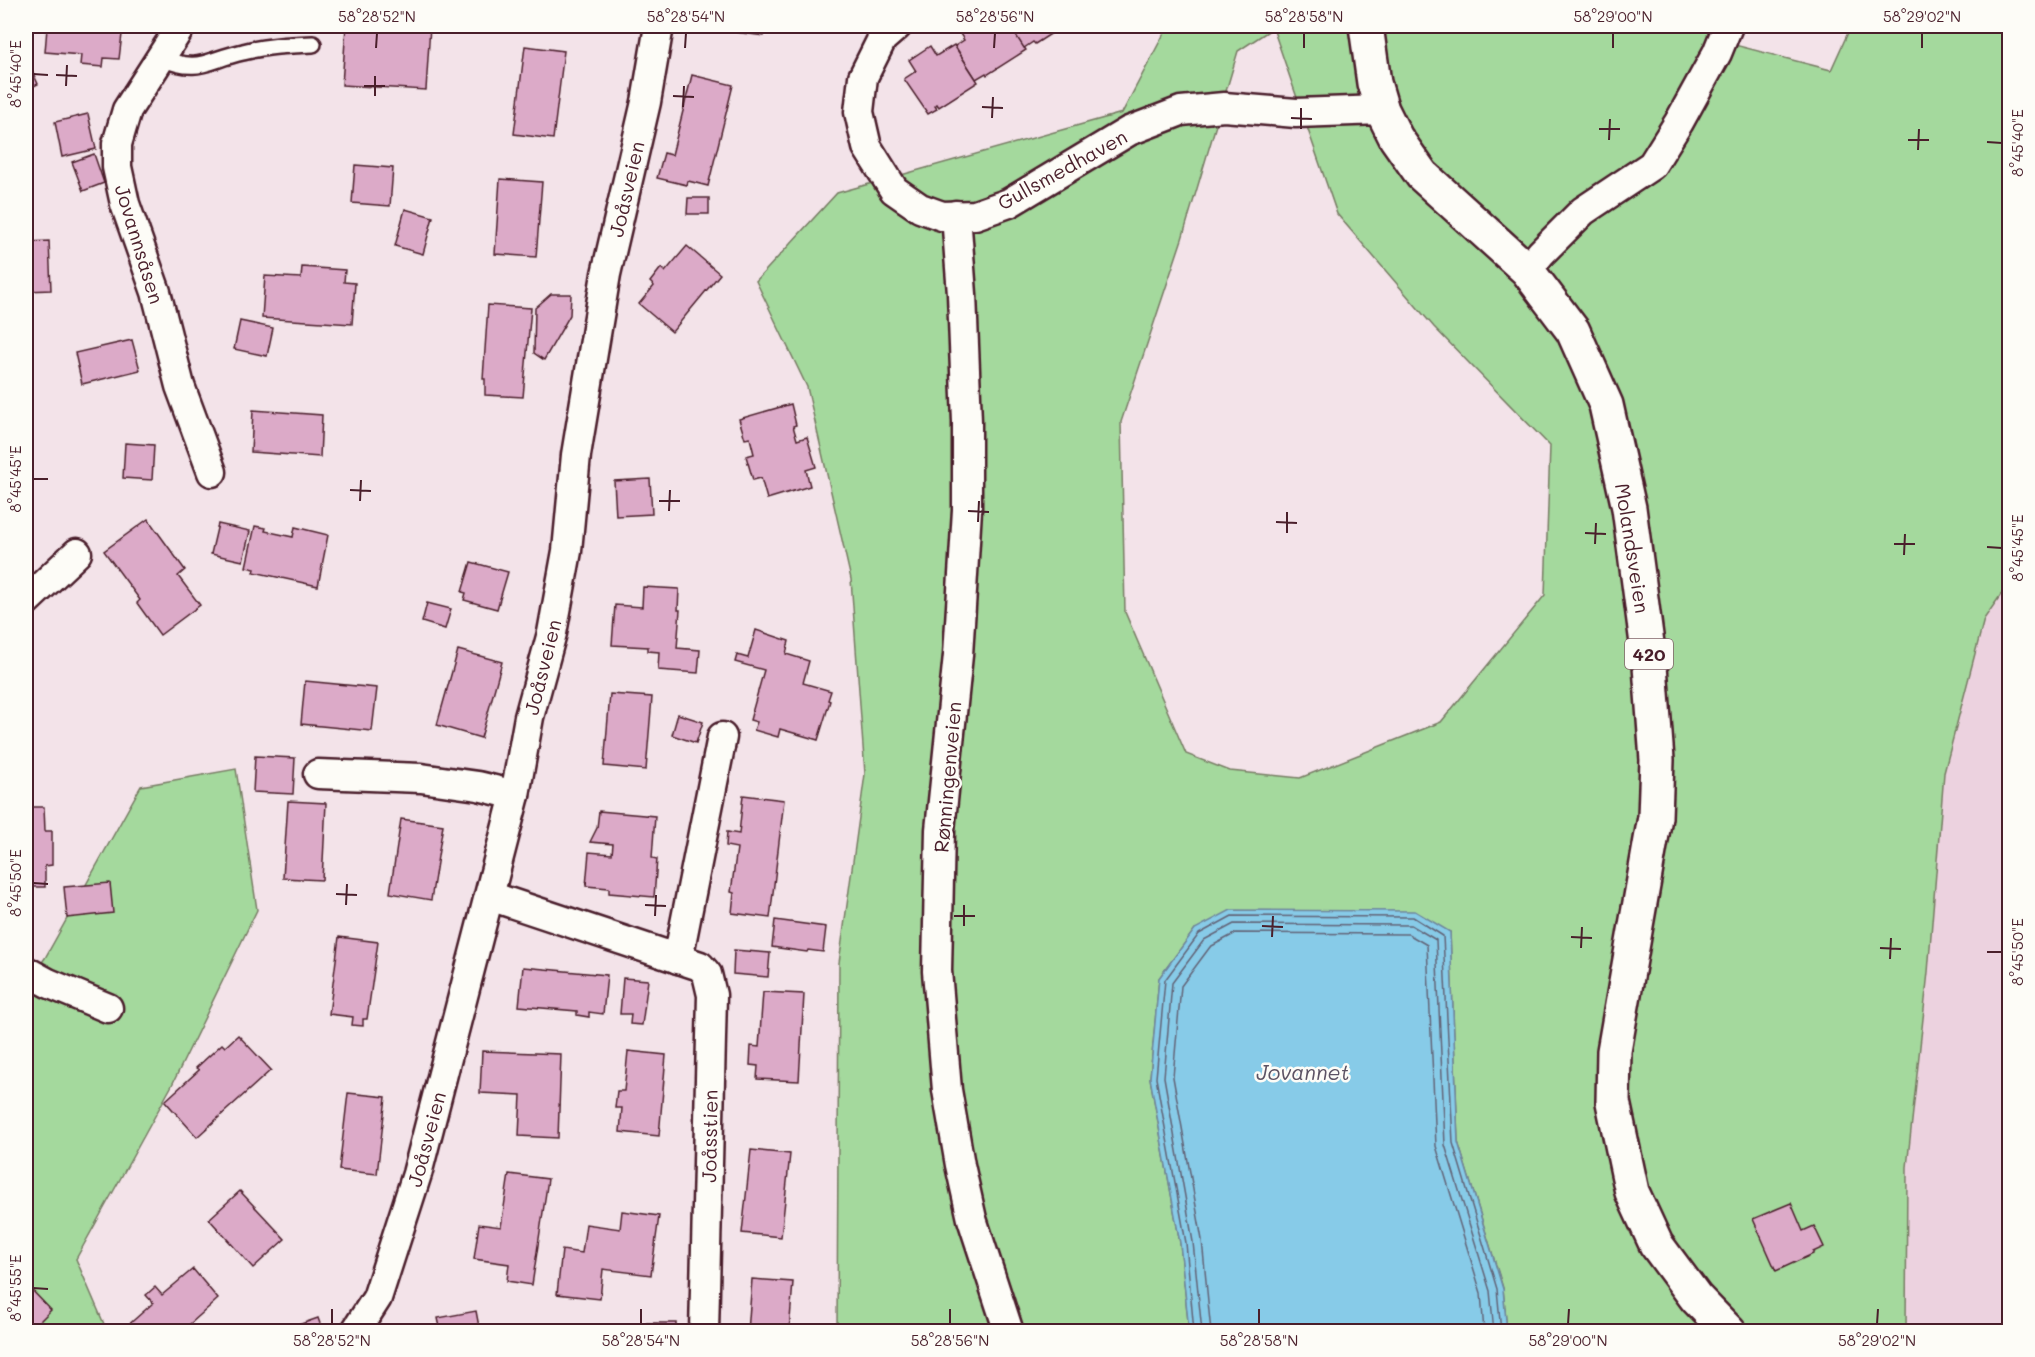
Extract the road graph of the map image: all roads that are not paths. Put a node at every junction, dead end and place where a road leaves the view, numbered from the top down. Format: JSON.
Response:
{"nodes":[{"id":1,"x":181,"y":26,"type":"edge"},
{"id":2,"x":659,"y":26,"type":"edge"},
{"id":3,"x":897,"y":26,"type":"edge"},
{"id":4,"x":1366,"y":26,"type":"edge"},
{"id":5,"x":1728,"y":26,"type":"edge"},
{"id":6,"x":314,"y":44,"type":"dead end"},
{"id":7,"x":160,"y":58,"type":"junction"},
{"id":8,"x":1382,"y":110,"type":"junction"},
{"id":9,"x":956,"y":215,"type":"junction"},
{"id":10,"x":1527,"y":270,"type":"junction"},
{"id":11,"x":212,"y":472,"type":"dead end"},
{"id":12,"x":77,"y":553,"type":"dead end"},
{"id":13,"x":26,"y":601,"type":"edge"},
{"id":14,"x":722,"y":737,"type":"dead end"},
{"id":15,"x":318,"y":774,"type":"dead end"},
{"id":16,"x":515,"y":795,"type":"junction"},
{"id":17,"x":490,"y":896,"type":"junction"},
{"id":18,"x":678,"y":959,"type":"junction"},
{"id":19,"x":26,"y":971,"type":"edge"},
{"id":20,"x":108,"y":1008,"type":"dead end"},
{"id":21,"x":377,"y":1298,"type":"junction"},
{"id":22,"x":355,"y":1332,"type":"edge"},
{"id":23,"x":380,"y":1332,"type":"edge"},
{"id":24,"x":704,"y":1332,"type":"edge"},
{"id":25,"x":1009,"y":1332,"type":"edge"},
{"id":26,"x":1729,"y":1332,"type":"edge"}],
"edges":[{"from":1,"to":7,"type":"street","name":"Jovannsåsen"},
{"from":2,"to":16,"type":"street","name":"Joåsveien"},
{"from":3,"to":9,"type":"street","name":"Gullsmedhaven"},
{"from":4,"to":8,"type":"main road","name":"Molandsveien","number":"420"},
{"from":5,"to":10,"type":"street"},
{"from":6,"to":7,"type":"lane"},
{"from":7,"to":11,"type":"street","name":"Jovannsåsen"},
{"from":8,"to":9,"type":"street","name":"Gullsmedhaven"},
{"from":8,"to":10,"type":"main road","name":"Molandsveien","number":"420"},
{"from":9,"to":25,"type":"street","name":"Rønningenveien"},
{"from":10,"to":26,"type":"main road","name":"Molandsveien","number":"420"},
{"from":12,"to":13,"type":"street"},
{"from":14,"to":18,"type":"street"},
{"from":15,"to":16,"type":"street"},
{"from":16,"to":17,"type":"street","name":"Joåsveien"},
{"from":17,"to":18,"type":"street","name":"Joåsstien"},
{"from":17,"to":21,"type":"street","name":"Joåsveien"},
{"from":18,"to":24,"type":"street","name":"Joåsstien"},
{"from":19,"to":20,"type":"street"},
{"from":21,"to":22,"type":"street"},
{"from":21,"to":23,"type":"street"}]}
